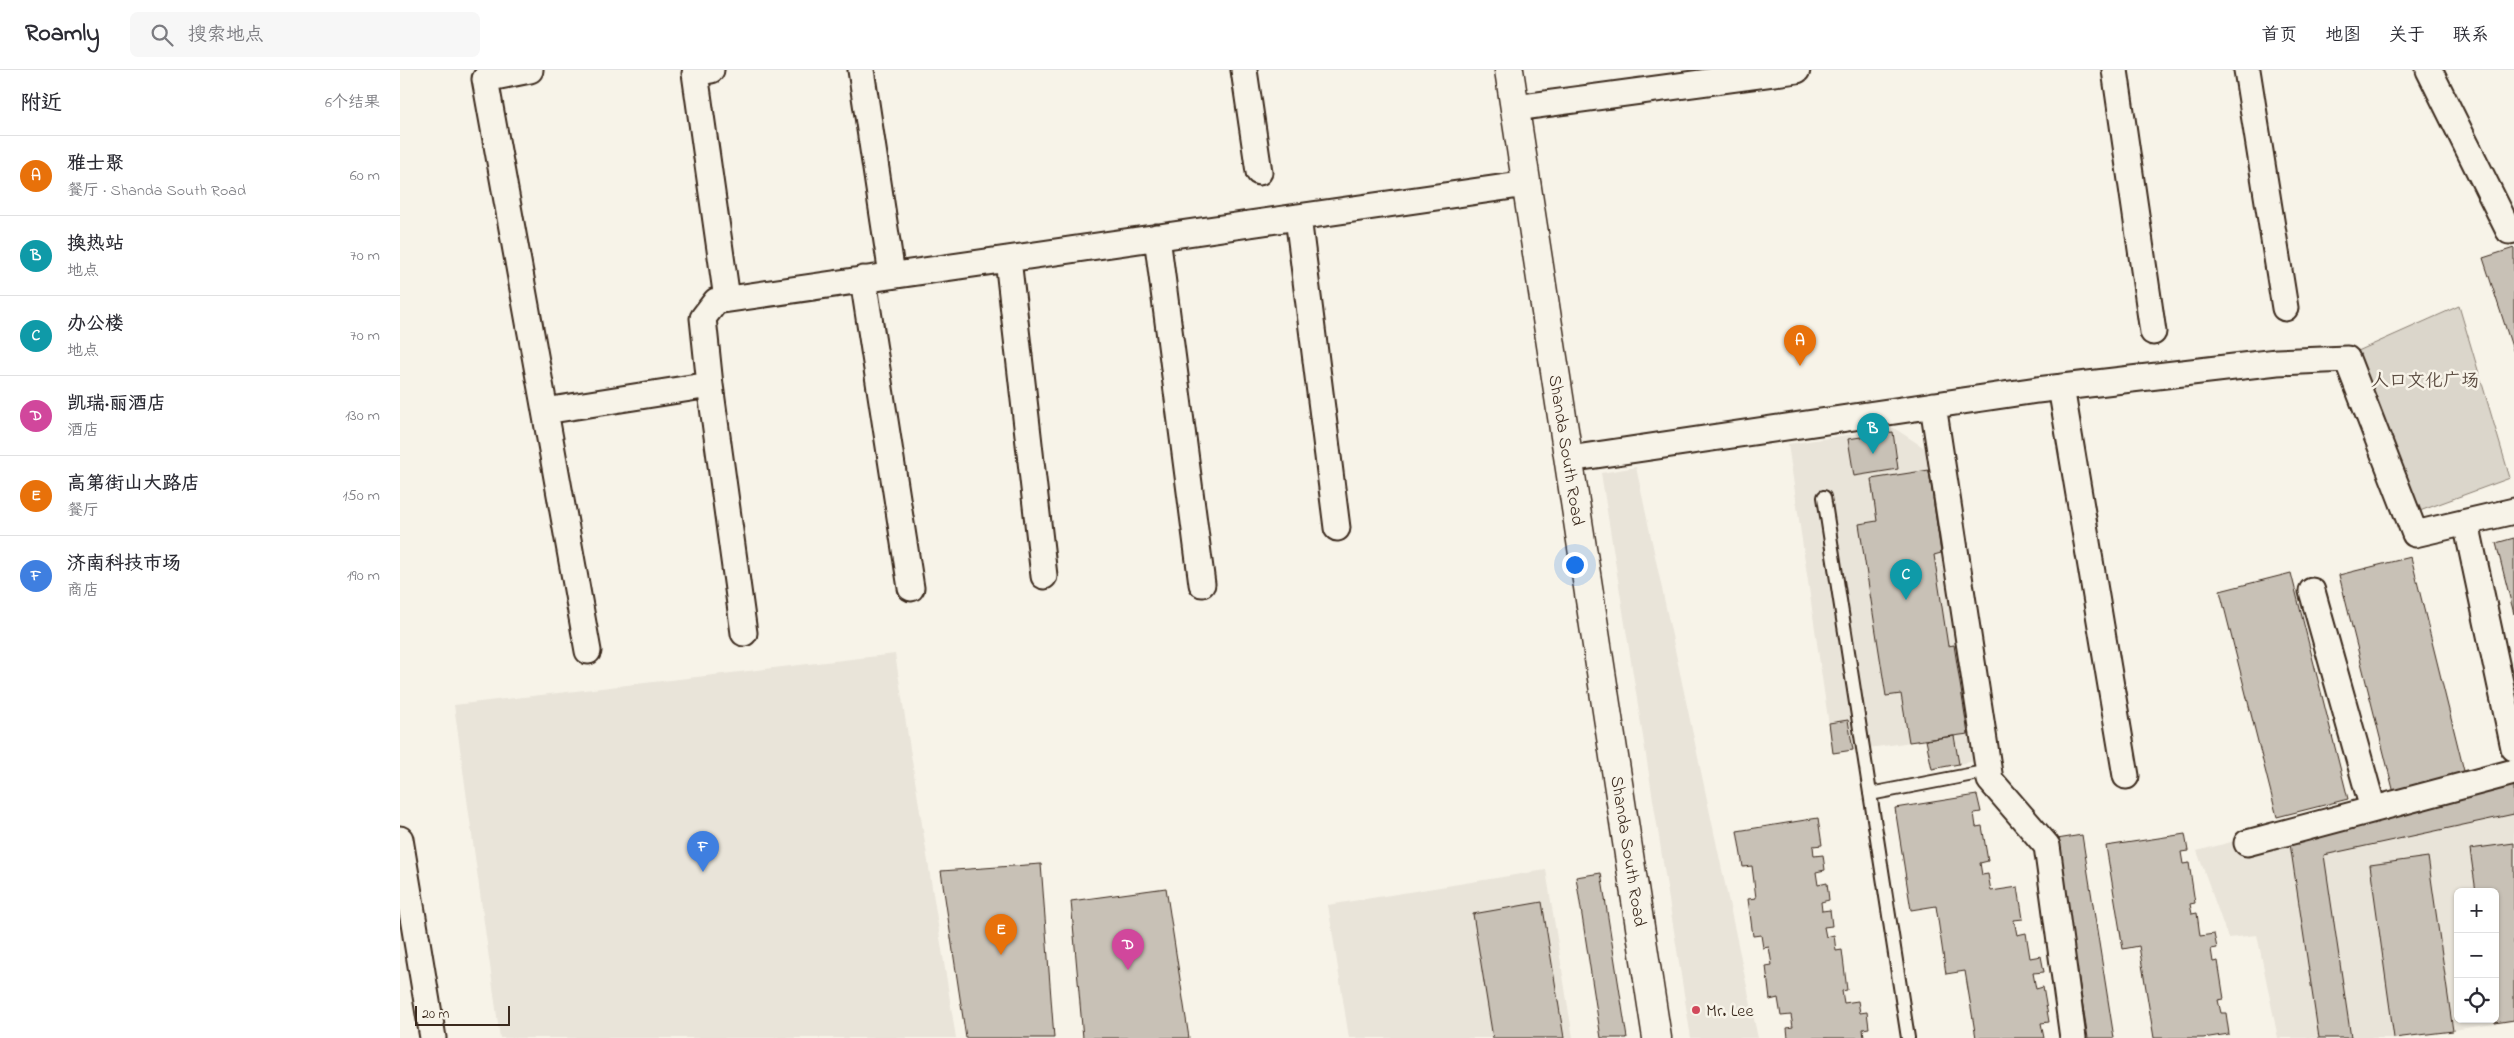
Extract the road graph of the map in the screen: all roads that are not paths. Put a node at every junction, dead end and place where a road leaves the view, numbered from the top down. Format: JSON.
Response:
{"nodes":[{"id":1,"x":530,"y":70,"type":"edge"},
{"id":2,"x":711,"y":70,"type":"edge"},
{"id":3,"x":861,"y":70,"type":"edge"},
{"id":4,"x":1244,"y":70,"type":"edge"},
{"id":5,"x":1509,"y":70,"type":"edge"},
{"id":6,"x":1797,"y":70,"type":"edge"},
{"id":7,"x":2115,"y":70,"type":"edge"},
{"id":8,"x":2247,"y":70,"type":"edge"},
{"id":9,"x":2429,"y":70,"type":"edge"},
{"id":10,"x":1515,"y":108,"type":"junction"},
{"id":11,"x":1259,"y":172,"type":"dead end"},
{"id":12,"x":1527,"y":184,"type":"junction"},
{"id":13,"x":1298,"y":216,"type":"junction"},
{"id":14,"x":2514,"y":230,"type":"edge"},
{"id":15,"x":1157,"y":237,"type":"junction"},
{"id":16,"x":1008,"y":259,"type":"junction"},
{"id":17,"x":892,"y":275,"type":"junction"},
{"id":18,"x":863,"y":279,"type":"junction"},
{"id":19,"x":727,"y":299,"type":"junction"},
{"id":20,"x":2285,"y":308,"type":"dead end"},
{"id":21,"x":2153,"y":332,"type":"dead end"},
{"id":22,"x":710,"y":385,"type":"junction"},
{"id":23,"x":2061,"y":387,"type":"junction"},
{"id":24,"x":1933,"y":405,"type":"junction"},
{"id":25,"x":545,"y":411,"type":"junction"},
{"id":26,"x":1569,"y":459,"type":"junction"},
{"id":27,"x":1824,"y":498,"type":"dead end"},
{"id":28,"x":2514,"y":511,"type":"edge"},
{"id":29,"x":1338,"y":528,"type":"dead end"},
{"id":30,"x":2468,"y":532,"type":"dead end"},
{"id":31,"x":1044,"y":576,"type":"dead end"},
{"id":32,"x":1202,"y":584,"type":"dead end"},
{"id":33,"x":911,"y":588,"type":"dead end"},
{"id":34,"x":2312,"y":591,"type":"dead end"},
{"id":35,"x":744,"y":633,"type":"dead end"},
{"id":36,"x":588,"y":652,"type":"dead end"},
{"id":37,"x":2514,"y":748,"type":"edge"},
{"id":38,"x":1989,"y":771,"type":"junction"},
{"id":39,"x":2514,"y":772,"type":"edge"},
{"id":40,"x":2126,"y":776,"type":"dead end"},
{"id":41,"x":1870,"y":794,"type":"junction"},
{"id":42,"x":2373,"y":809,"type":"junction"},
{"id":43,"x":400,"y":840,"type":"edge"},
{"id":44,"x":2247,"y":843,"type":"dead end"},
{"id":45,"x":433,"y":1038,"type":"edge"},
{"id":46,"x":1657,"y":1038,"type":"edge"},
{"id":47,"x":1908,"y":1038,"type":"edge"},
{"id":48,"x":2073,"y":1038,"type":"edge"}],
"edges":[{"from":1,"to":25,"type":"street"},
{"from":2,"to":19,"type":"street"},
{"from":3,"to":17,"type":"street"},
{"from":4,"to":11,"type":"street"},
{"from":5,"to":10,"type":"main road","name":"Shanda South Road"},
{"from":6,"to":10,"type":"street"},
{"from":7,"to":21,"type":"street"},
{"from":8,"to":20,"type":"street"},
{"from":9,"to":14,"type":"street"},
{"from":10,"to":12,"type":"main road","name":"Shanda South Road"},
{"from":12,"to":13,"type":"street"},
{"from":12,"to":26,"type":"main road","name":"Shanda South Road"},
{"from":13,"to":15,"type":"street"},
{"from":13,"to":29,"type":"street"},
{"from":15,"to":16,"type":"street"},
{"from":15,"to":32,"type":"street"},
{"from":16,"to":17,"type":"street"},
{"from":16,"to":31,"type":"street"},
{"from":17,"to":18,"type":"street"},
{"from":18,"to":19,"type":"street"},
{"from":18,"to":33,"type":"street"},
{"from":19,"to":22,"type":"street"},
{"from":22,"to":25,"type":"street"},
{"from":22,"to":35,"type":"street"},
{"from":23,"to":24,"type":"street"},
{"from":23,"to":28,"type":"street"},
{"from":23,"to":40,"type":"street"},
{"from":24,"to":26,"type":"street"},
{"from":24,"to":38,"type":"street"},
{"from":25,"to":36,"type":"street"},
{"from":26,"to":46,"type":"main road","name":"Shanda South Road"},
{"from":27,"to":41,"type":"lane"},
{"from":30,"to":37,"type":"street"},
{"from":34,"to":42,"type":"street"},
{"from":38,"to":41,"type":"lane"},
{"from":38,"to":48,"type":"street"},
{"from":39,"to":42,"type":"street"},
{"from":41,"to":47,"type":"lane"},
{"from":42,"to":44,"type":"street"},
{"from":43,"to":45,"type":"street"}]}
